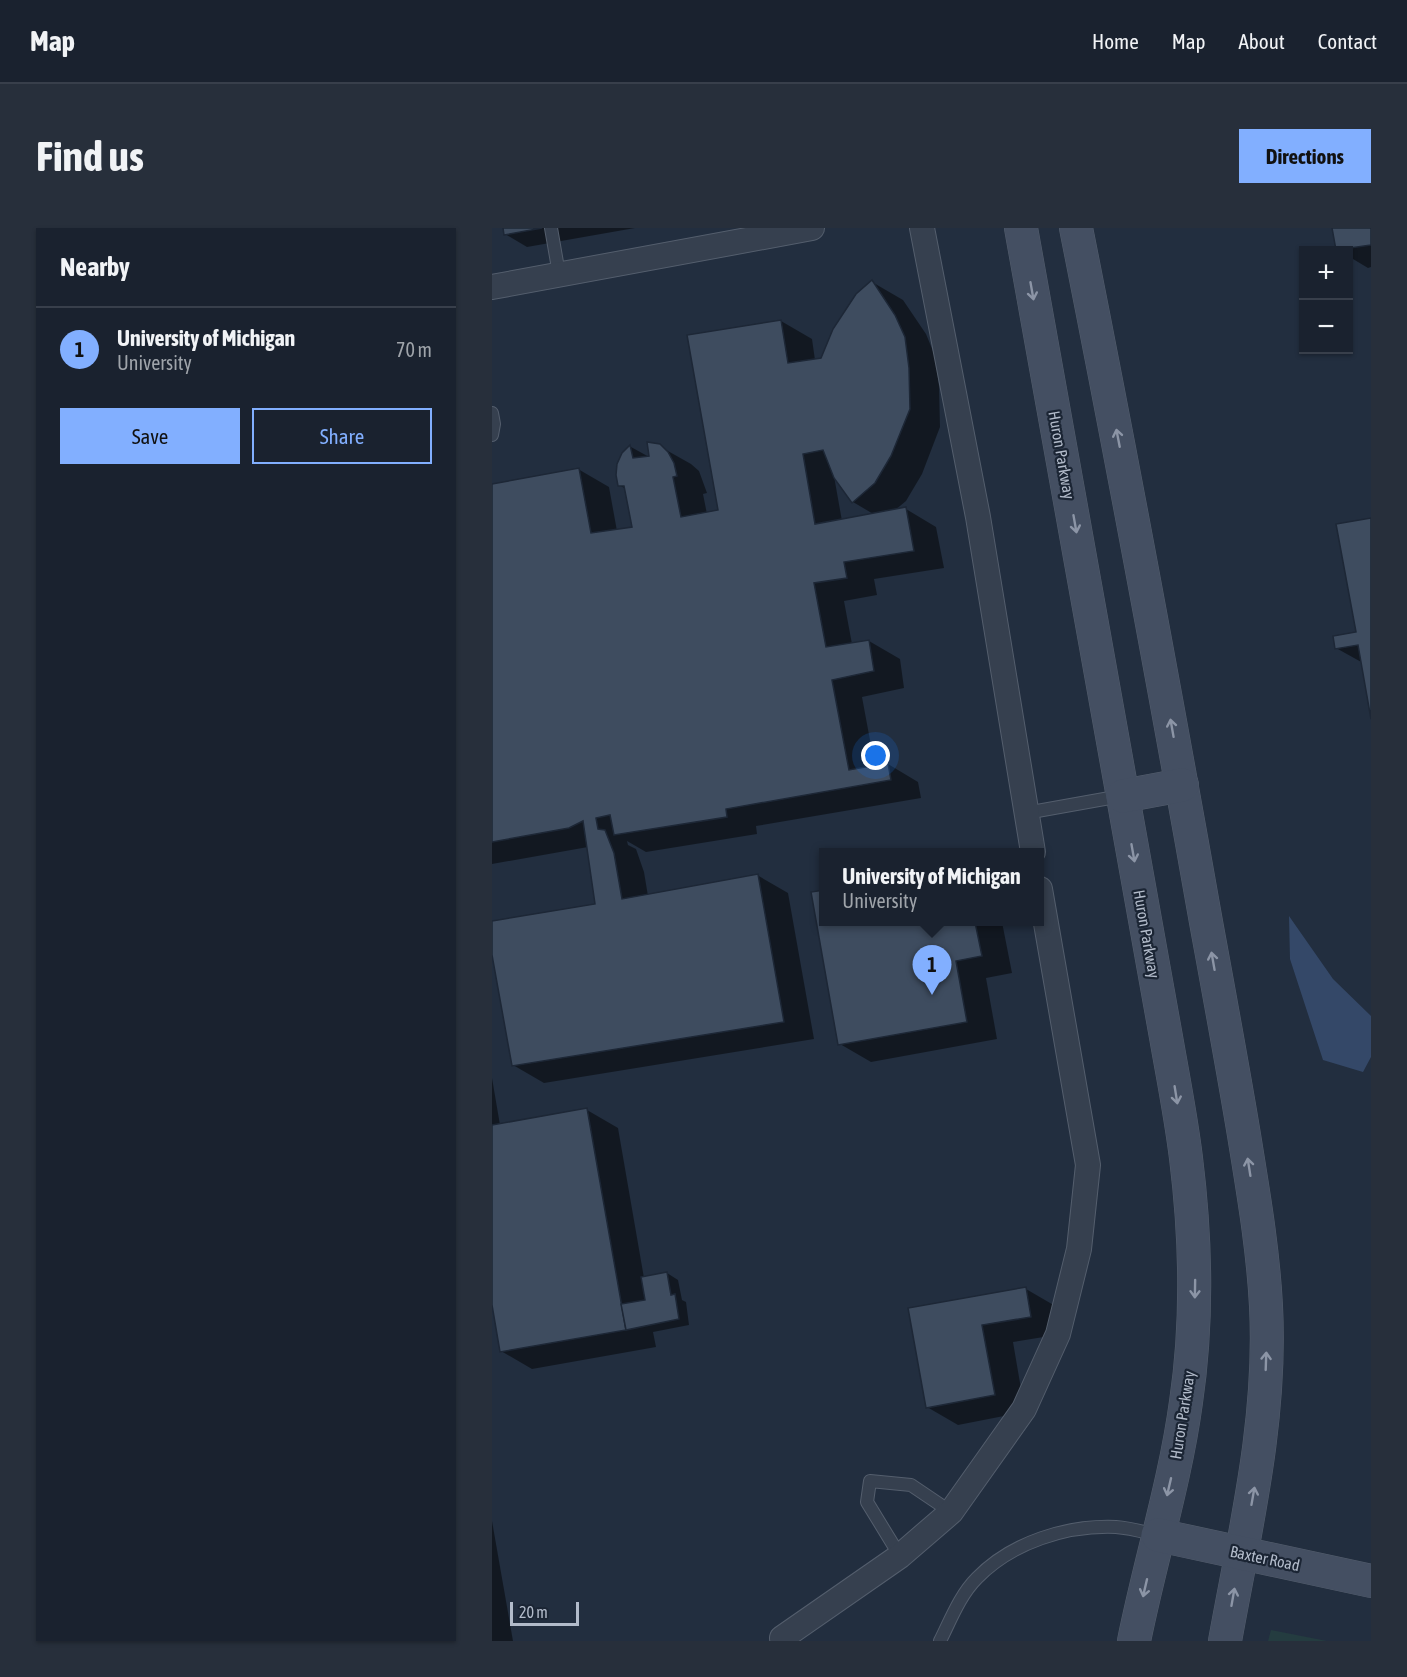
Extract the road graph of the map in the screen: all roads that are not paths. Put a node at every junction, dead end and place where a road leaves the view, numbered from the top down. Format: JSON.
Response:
{"nodes":[{"id":1,"x":551,"y":228,"type":"edge"},
{"id":2,"x":812,"y":228,"type":"edge"},
{"id":3,"x":922,"y":228,"type":"edge"},
{"id":4,"x":1021,"y":228,"type":"edge"},
{"id":5,"x":1076,"y":228,"type":"edge"},
{"id":6,"x":559,"y":274,"type":"junction"},
{"id":7,"x":492,"y":287,"type":"edge"},
{"id":8,"x":492,"y":413,"type":"edge"},
{"id":9,"x":492,"y":435,"type":"edge"},
{"id":10,"x":1182,"y":785,"type":"junction"},
{"id":11,"x":1122,"y":796,"type":"junction"},
{"id":12,"x":1026,"y":813,"type":"junction"},
{"id":13,"x":1032,"y":848,"type":"edge"},
{"id":14,"x":1044,"y":912,"type":"edge"},
{"id":15,"x":951,"y":1512,"type":"junction"},
{"id":16,"x":1158,"y":1535,"type":"junction"},
{"id":17,"x":1242,"y":1553,"type":"junction"},
{"id":18,"x":900,"y":1556,"type":"junction"},
{"id":19,"x":1371,"y":1581,"type":"edge"},
{"id":20,"x":780,"y":1640,"type":"edge"},
{"id":21,"x":940,"y":1641,"type":"edge"},
{"id":22,"x":1134,"y":1641,"type":"edge"},
{"id":23,"x":1225,"y":1641,"type":"edge"}],
"edges":[{"from":1,"to":6,"type":"lane"},
{"from":2,"to":6,"type":"street"},
{"from":3,"to":12,"type":"street"},
{"from":4,"to":11,"type":"main road","name":"Huron Parkway","one_way":true},
{"from":10,"to":5,"type":"main road","one_way":true},
{"from":6,"to":7,"type":"street"},
{"from":8,"to":9,"type":"lane"},
{"from":10,"to":11,"type":"main road"},
{"from":17,"to":10,"type":"main road","one_way":true},
{"from":11,"to":12,"type":"lane"},
{"from":11,"to":16,"type":"main road","name":"Huron Parkway","one_way":true},
{"from":12,"to":13,"type":"street"},
{"from":14,"to":15,"type":"street"},
{"from":15,"to":18,"type":"street"},
{"from":15,"to":18,"type":"lane"},
{"from":16,"to":17,"type":"main road","name":"Baxter Road"},
{"from":16,"to":21,"type":"lane"},
{"from":16,"to":22,"type":"main road","name":"Huron Parkway","one_way":true},
{"from":17,"to":19,"type":"main road","name":"Baxter Road"},
{"from":23,"to":17,"type":"main road","one_way":true},
{"from":18,"to":20,"type":"street"}]}
